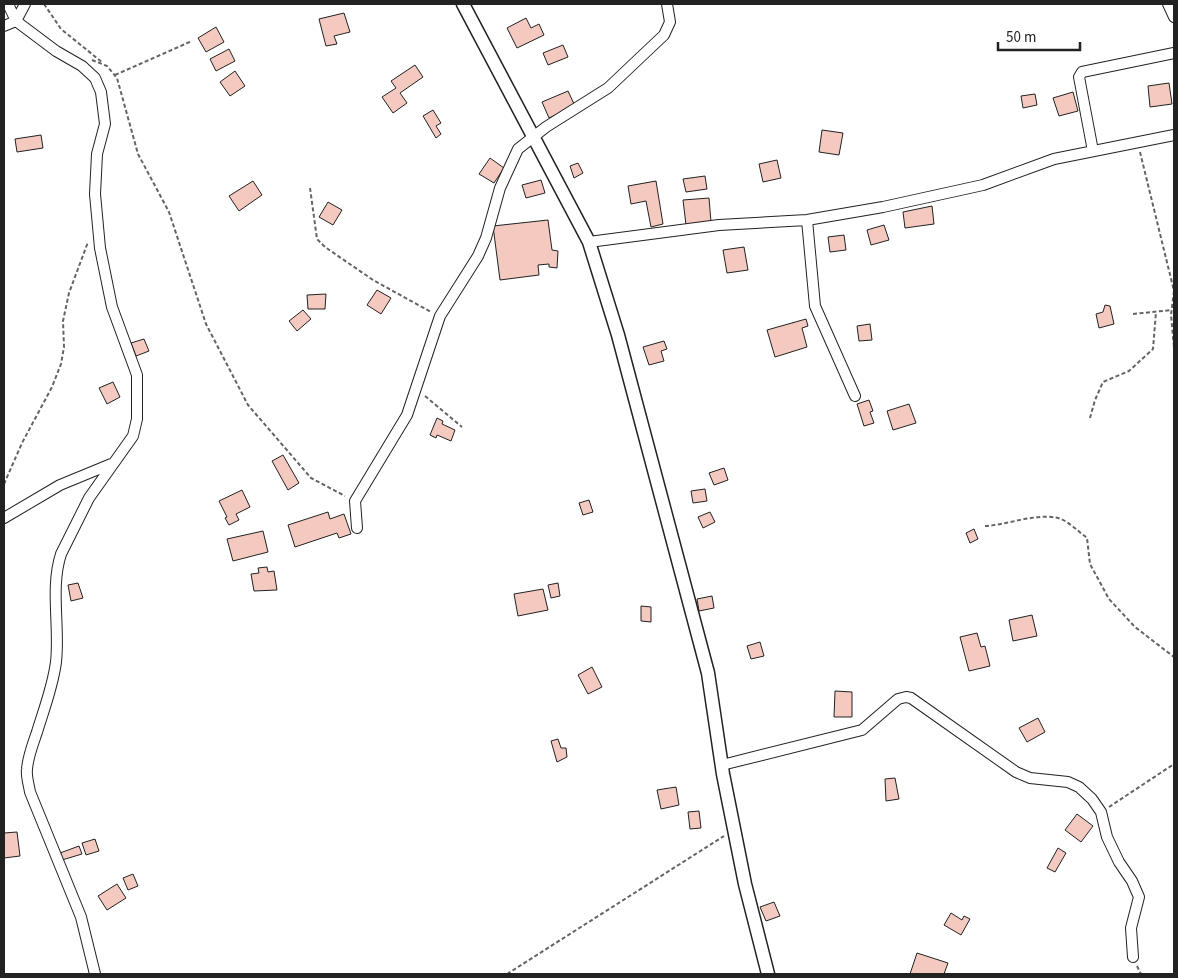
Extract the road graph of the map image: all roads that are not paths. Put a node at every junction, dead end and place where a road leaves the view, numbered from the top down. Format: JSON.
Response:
{"nodes":[{"id":1,"x":8,"y":4,"type":"edge"},
{"id":2,"x":25,"y":4,"type":"edge"},
{"id":3,"x":463,"y":4,"type":"edge"},
{"id":4,"x":667,"y":4,"type":"edge"},
{"id":5,"x":1168,"y":4,"type":"edge"},
{"id":6,"x":1174,"y":17,"type":"edge"},
{"id":7,"x":16,"y":21,"type":"junction"},
{"id":8,"x":4,"y":26,"type":"edge"},
{"id":9,"x":1174,"y":53,"type":"edge"},
{"id":10,"x":1174,"y":135,"type":"edge"},
{"id":11,"x":534,"y":136,"type":"junction"},
{"id":12,"x":1093,"y":151,"type":"junction"},
{"id":13,"x":807,"y":220,"type":"junction"},
{"id":14,"x":589,"y":242,"type":"junction"},
{"id":15,"x":856,"y":396,"type":"dead end"},
{"id":16,"x":112,"y":464,"type":"junction"},
{"id":17,"x":4,"y":518,"type":"edge"},
{"id":18,"x":357,"y":528,"type":"dead end"},
{"id":19,"x":722,"y":765,"type":"junction"},
{"id":20,"x":1133,"y":957,"type":"dead end"},
{"id":21,"x":95,"y":974,"type":"edge"},
{"id":22,"x":768,"y":974,"type":"edge"}],
"edges":[{"from":1,"to":7,"type":"street"},
{"from":2,"to":7,"type":"street"},
{"from":3,"to":11,"type":"street"},
{"from":4,"to":11,"type":"street"},
{"from":5,"to":6,"type":"street"},
{"from":7,"to":8,"type":"street"},
{"from":7,"to":16,"type":"street"},
{"from":9,"to":12,"type":"street"},
{"from":10,"to":12,"type":"street"},
{"from":11,"to":14,"type":"street"},
{"from":11,"to":18,"type":"street"},
{"from":12,"to":13,"type":"street"},
{"from":13,"to":14,"type":"street"},
{"from":13,"to":15,"type":"street"},
{"from":14,"to":19,"type":"street"},
{"from":16,"to":17,"type":"street"},
{"from":16,"to":21,"type":"street"},
{"from":19,"to":20,"type":"street"},
{"from":19,"to":22,"type":"street"}]}
